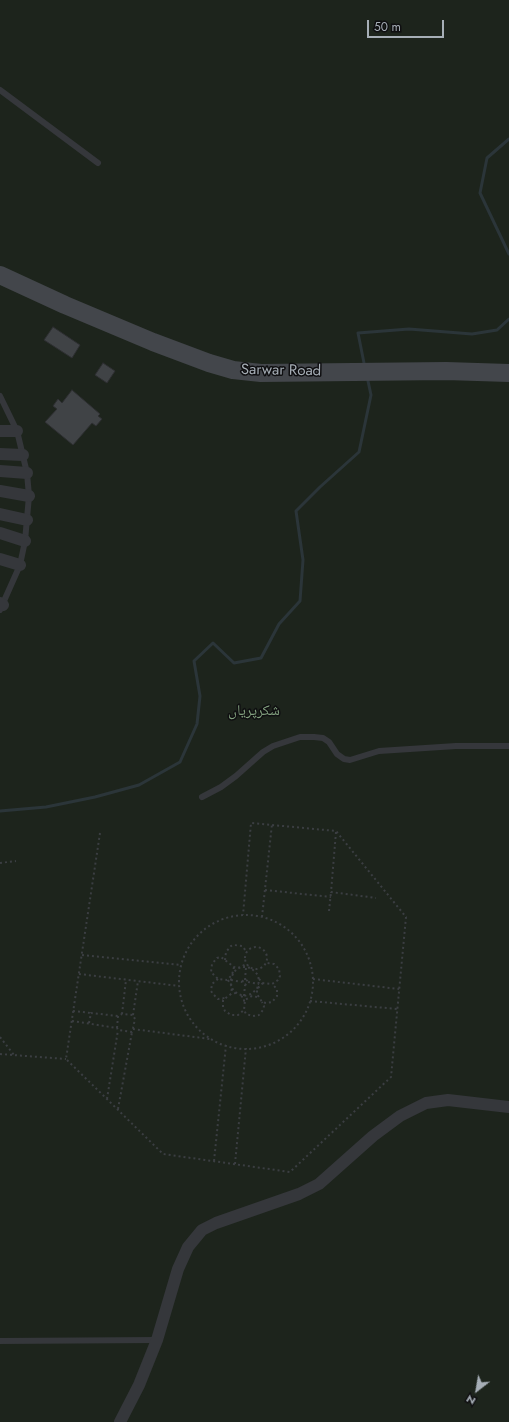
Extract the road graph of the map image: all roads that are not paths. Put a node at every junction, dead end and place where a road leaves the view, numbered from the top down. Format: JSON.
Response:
{"nodes":[{"id":1,"x":0,"y":90,"type":"edge"},
{"id":2,"x":98,"y":163,"type":"dead end"},
{"id":3,"x":0,"y":275,"type":"edge"},
{"id":4,"x":509,"y":373,"type":"edge"},
{"id":5,"x":0,"y":396,"type":"edge"},
{"id":6,"x":0,"y":431,"type":"edge"},
{"id":7,"x":17,"y":431,"type":"junction"},
{"id":8,"x":0,"y":454,"type":"edge"},
{"id":9,"x":23,"y":455,"type":"junction"},
{"id":10,"x":0,"y":471,"type":"edge"},
{"id":11,"x":27,"y":473,"type":"junction"},
{"id":12,"x":0,"y":491,"type":"edge"},
{"id":13,"x":28,"y":496,"type":"junction"},
{"id":14,"x":0,"y":514,"type":"edge"},
{"id":15,"x":27,"y":520,"type":"junction"},
{"id":16,"x":0,"y":533,"type":"edge"},
{"id":17,"x":25,"y":540,"type":"junction"},
{"id":18,"x":0,"y":559,"type":"edge"},
{"id":19,"x":20,"y":565,"type":"junction"},
{"id":20,"x":1,"y":606,"type":"edge"},
{"id":21,"x":509,"y":746,"type":"edge"},
{"id":22,"x":202,"y":797,"type":"dead end"},
{"id":23,"x":509,"y":1107,"type":"edge"},
{"id":24,"x":157,"y":1340,"type":"junction"},
{"id":25,"x":0,"y":1341,"type":"edge"},
{"id":26,"x":120,"y":1422,"type":"edge"}],
"edges":[{"from":1,"to":2,"type":"lane"},
{"from":3,"to":4,"type":"main road","name":"Sarwar Road"},
{"from":5,"to":7,"type":"lane"},
{"from":6,"to":7,"type":"street"},
{"from":7,"to":9,"type":"lane"},
{"from":8,"to":9,"type":"street"},
{"from":9,"to":11,"type":"lane"},
{"from":10,"to":11,"type":"street"},
{"from":11,"to":13,"type":"lane"},
{"from":12,"to":13,"type":"street"},
{"from":13,"to":15,"type":"lane"},
{"from":14,"to":15,"type":"street"},
{"from":15,"to":17,"type":"lane"},
{"from":16,"to":17,"type":"street"},
{"from":17,"to":19,"type":"lane"},
{"from":18,"to":19,"type":"street"},
{"from":19,"to":20,"type":"lane"},
{"from":21,"to":22,"type":"lane"},
{"from":23,"to":24,"type":"street"},
{"from":24,"to":25,"type":"lane"},
{"from":24,"to":26,"type":"street"}]}
